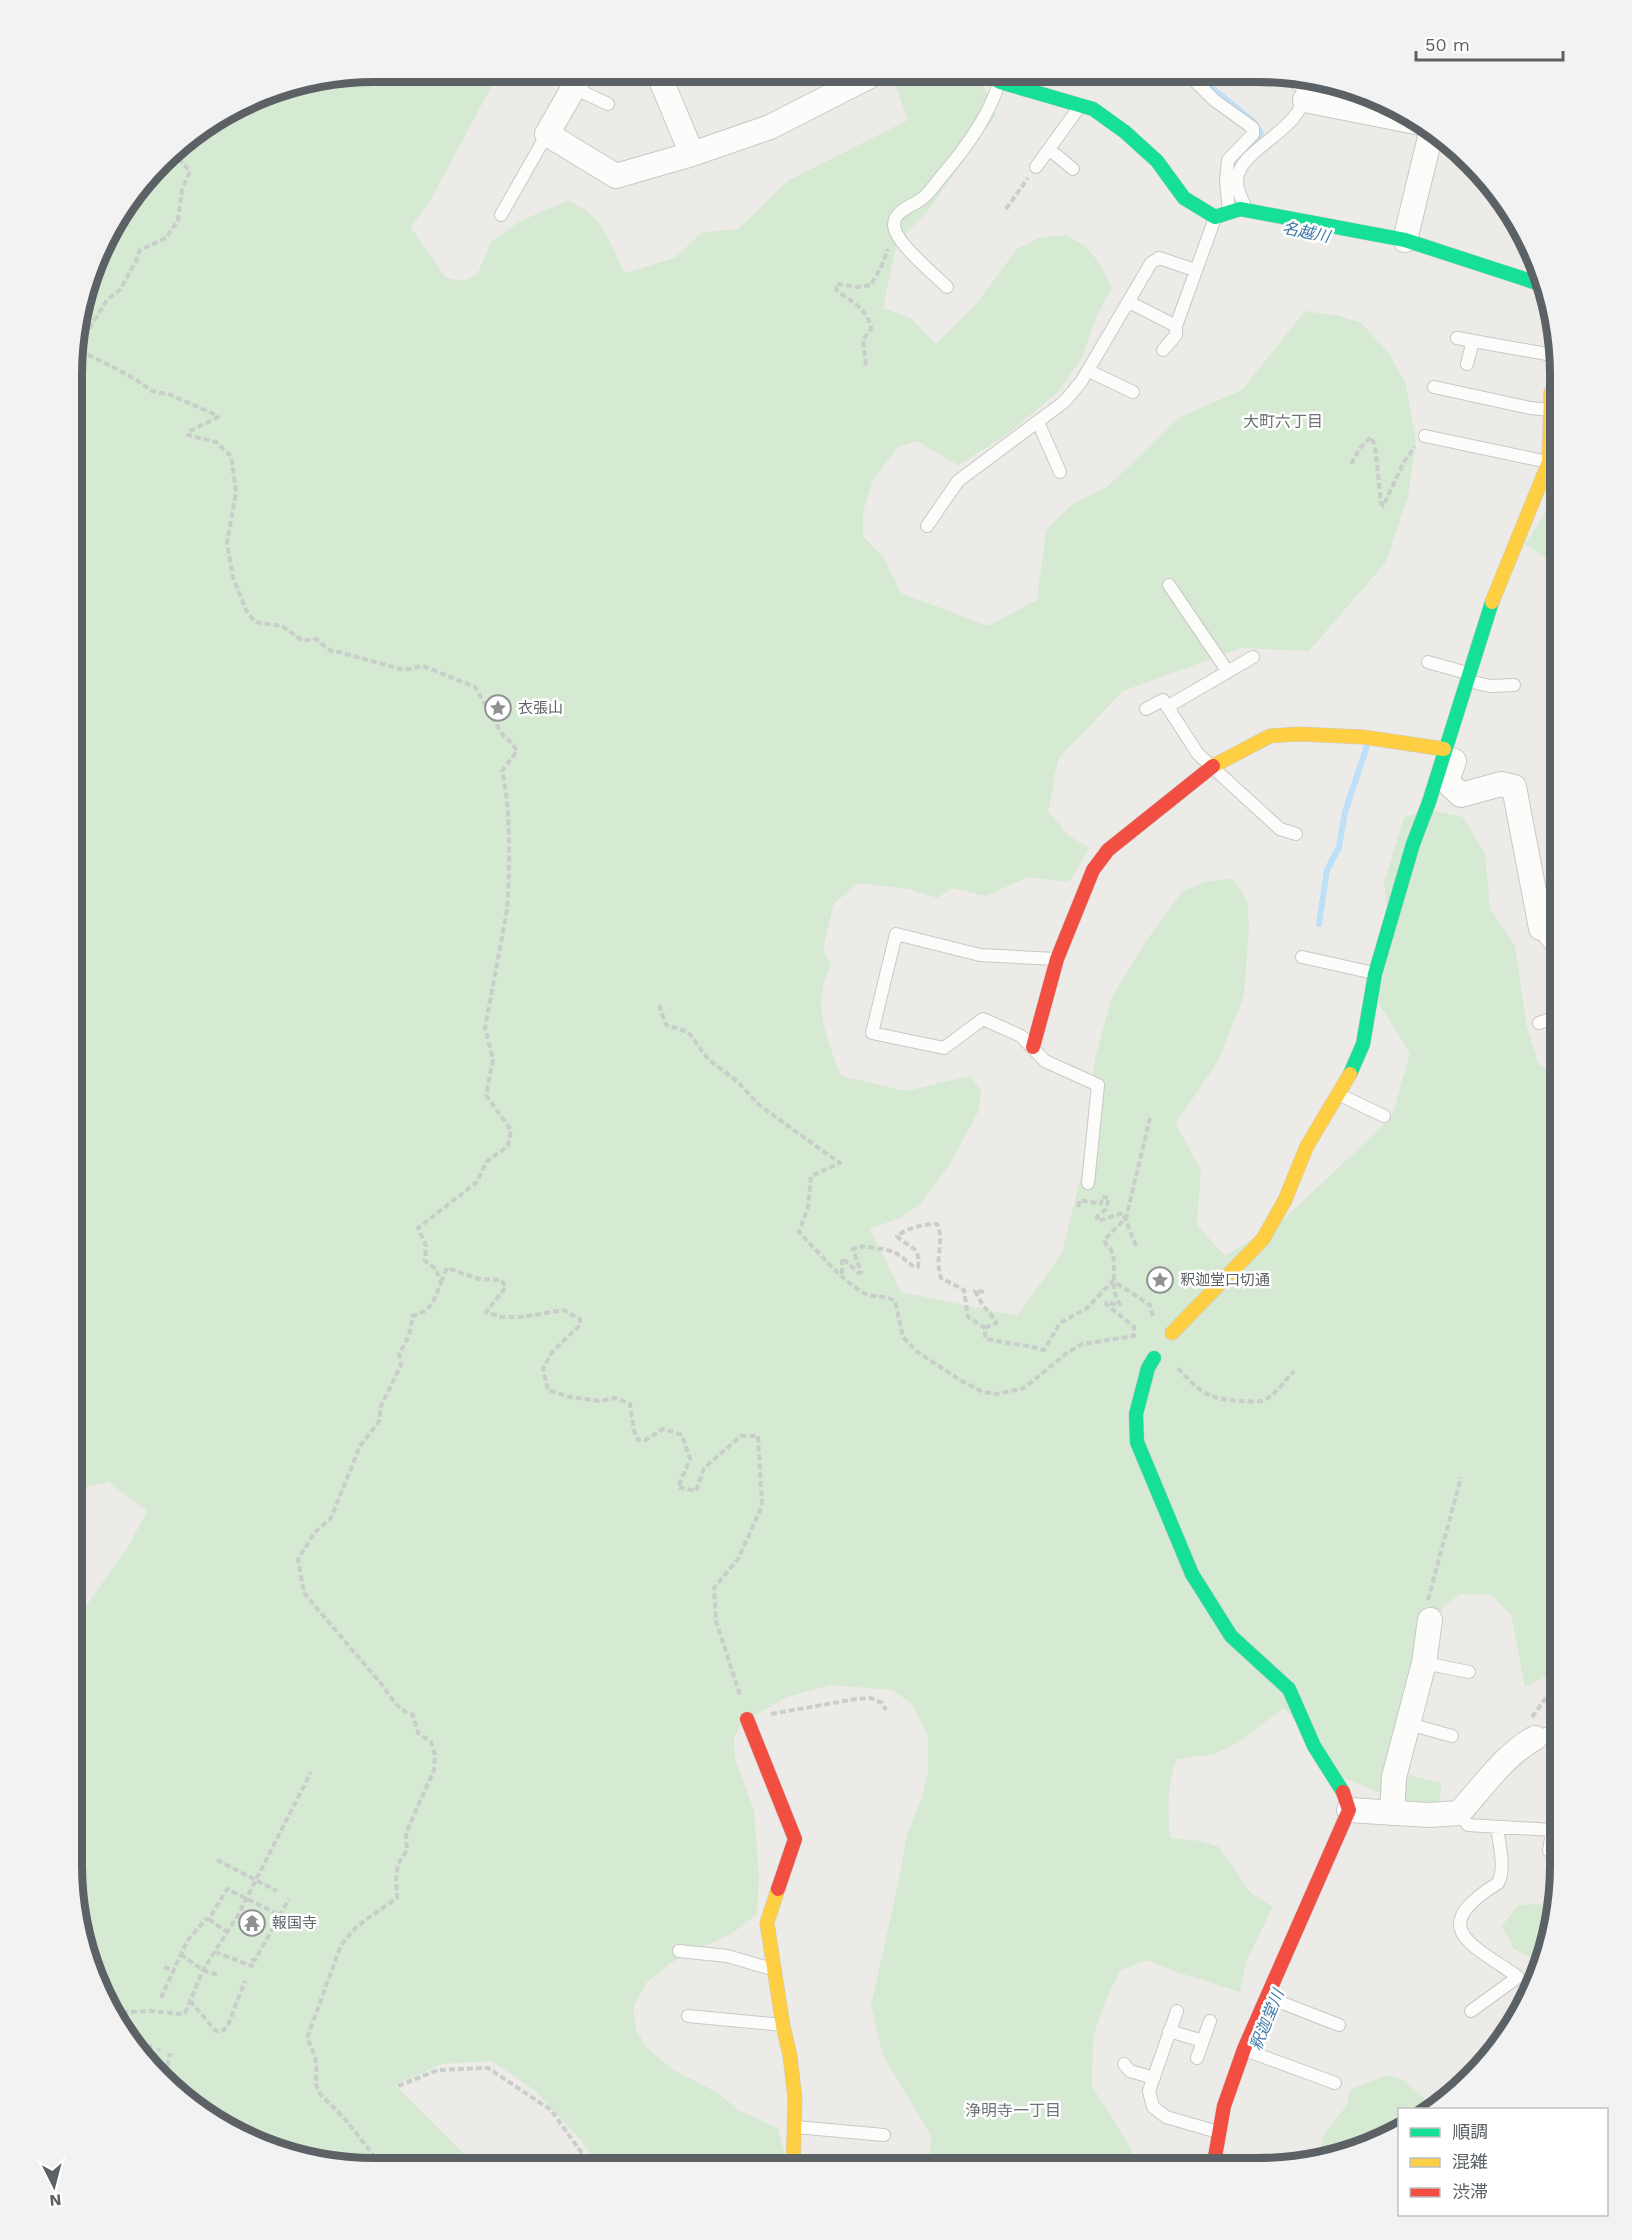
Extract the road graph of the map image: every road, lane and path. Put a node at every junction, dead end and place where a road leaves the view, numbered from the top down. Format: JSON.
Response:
{"nodes":[{"id":1,"x":577,"y":82,"type":"edge"},
{"id":2,"x":580,"y":82,"type":"edge"},
{"id":3,"x":662,"y":82,"type":"edge"},
{"id":4,"x":850,"y":82,"type":"edge"},
{"id":5,"x":992,"y":82,"type":"edge"},
{"id":6,"x":1008,"y":82,"type":"edge"},
{"id":7,"x":1198,"y":82,"type":"edge"},
{"id":8,"x":1300,"y":86,"type":"edge"},
{"id":9,"x":1305,"y":100,"type":"junction"},
{"id":10,"x":608,"y":104,"type":"dead end"},
{"id":11,"x":1081,"y":105,"type":"junction"},
{"id":12,"x":1395,"y":118,"type":"edge"},
{"id":13,"x":547,"y":134,"type":"junction"},
{"id":14,"x":1430,"y":139,"type":"edge"},
{"id":15,"x":1049,"y":149,"type":"junction"},
{"id":16,"x":692,"y":154,"type":"junction"},
{"id":17,"x":178,"y":159,"type":"edge"},
{"id":18,"x":1036,"y":167,"type":"joint"},
{"id":19,"x":1073,"y":169,"type":"dead end"},
{"id":20,"x":1006,"y":209,"type":"dead end"},
{"id":21,"x":1229,"y":210,"type":"junction"},
{"id":22,"x":1247,"y":210,"type":"junction"},
{"id":23,"x":501,"y":214,"type":"dead end"},
{"id":24,"x":1215,"y":217,"type":"junction"},
{"id":25,"x":895,"y":229,"type":"junction"},
{"id":26,"x":1406,"y":240,"type":"junction"},
{"id":27,"x":1195,"y":270,"type":"junction"},
{"id":28,"x":1532,"y":278,"type":"edge"},
{"id":29,"x":948,"y":287,"type":"dead end"},
{"id":30,"x":1129,"y":302,"type":"junction"},
{"id":31,"x":1176,"y":326,"type":"junction"},
{"id":32,"x":86,"y":332,"type":"edge"},
{"id":33,"x":1457,"y":338,"type":"dead end"},
{"id":34,"x":1473,"y":341,"type":"junction"},
{"id":35,"x":1163,"y":350,"type":"dead end"},
{"id":36,"x":83,"y":354,"type":"edge"},
{"id":37,"x":1549,"y":354,"type":"edge"},
{"id":38,"x":1467,"y":364,"type":"dead end"},
{"id":39,"x":866,"y":365,"type":"dead end"},
{"id":40,"x":1089,"y":371,"type":"junction"},
{"id":41,"x":1434,"y":387,"type":"dead end"},
{"id":42,"x":1133,"y":392,"type":"dead end"},
{"id":43,"x":1550,"y":410,"type":"edge"},
{"id":44,"x":1038,"y":422,"type":"junction"},
{"id":45,"x":1425,"y":436,"type":"joint"},
{"id":46,"x":1550,"y":436,"type":"edge"},
{"id":47,"x":1549,"y":462,"type":"junction"},
{"id":48,"x":1351,"y":464,"type":"dead end"},
{"id":49,"x":1060,"y":472,"type":"dead end"},
{"id":50,"x":927,"y":526,"type":"dead end"},
{"id":51,"x":1169,"y":585,"type":"dead end"},
{"id":52,"x":1253,"y":657,"type":"dead end"},
{"id":53,"x":1428,"y":662,"type":"dead end"},
{"id":54,"x":1228,"y":672,"type":"junction"},
{"id":55,"x":1468,"y":677,"type":"junction"},
{"id":56,"x":1514,"y":685,"type":"dead end"},
{"id":57,"x":1167,"y":707,"type":"junction"},
{"id":58,"x":1146,"y":710,"type":"dead end"},
{"id":59,"x":1443,"y":753,"type":"junction"},
{"id":60,"x":1212,"y":767,"type":"junction"},
{"id":61,"x":1296,"y":834,"type":"dead end"},
{"id":62,"x":1541,"y":928,"type":"joint"},
{"id":63,"x":1550,"y":944,"type":"edge"},
{"id":64,"x":1302,"y":957,"type":"dead end"},
{"id":65,"x":1057,"y":959,"type":"junction"},
{"id":66,"x":1375,"y":974,"type":"junction"},
{"id":67,"x":659,"y":1005,"type":"dead end"},
{"id":68,"x":1550,"y":1019,"type":"edge"},
{"id":69,"x":1539,"y":1023,"type":"dead end"},
{"id":70,"x":1033,"y":1047,"type":"junction"},
{"id":71,"x":1338,"y":1094,"type":"junction"},
{"id":72,"x":1384,"y":1116,"type":"dead end"},
{"id":73,"x":1150,"y":1118,"type":"dead end"},
{"id":74,"x":1088,"y":1183,"type":"dead end"},
{"id":75,"x":1078,"y":1207,"type":"dead end"},
{"id":76,"x":1126,"y":1218,"type":"junction"},
{"id":77,"x":1136,"y":1246,"type":"dead end"},
{"id":78,"x":842,"y":1275,"type":"junction"},
{"id":79,"x":1113,"y":1281,"type":"junction"},
{"id":80,"x":441,"y":1283,"type":"junction"},
{"id":81,"x":987,"y":1292,"type":"dead end"},
{"id":82,"x":1154,"y":1326,"type":"dead end"},
{"id":83,"x":985,"y":1328,"type":"junction"},
{"id":84,"x":1172,"y":1333,"type":"dead end"},
{"id":85,"x":1154,"y":1358,"type":"dead end"},
{"id":86,"x":1172,"y":1362,"type":"dead end"},
{"id":87,"x":1294,"y":1371,"type":"dead end"},
{"id":88,"x":1461,"y":1476,"type":"dead end"},
{"id":89,"x":1430,"y":1620,"type":"joint"},
{"id":90,"x":1424,"y":1663,"type":"junction"},
{"id":91,"x":1469,"y":1672,"type":"dead end"},
{"id":92,"x":1550,"y":1692,"type":"edge"},
{"id":93,"x":886,"y":1710,"type":"dead end"},
{"id":94,"x":747,"y":1719,"type":"junction"},
{"id":95,"x":1409,"y":1724,"type":"junction"},
{"id":96,"x":1550,"y":1729,"type":"edge"},
{"id":97,"x":1535,"y":1730,"type":"junction"},
{"id":98,"x":1452,"y":1736,"type":"dead end"},
{"id":99,"x":311,"y":1772,"type":"dead end"},
{"id":100,"x":1349,"y":1810,"type":"junction"},
{"id":101,"x":1392,"y":1813,"type":"junction"},
{"id":102,"x":1459,"y":1813,"type":"junction"},
{"id":103,"x":1497,"y":1827,"type":"junction"},
{"id":104,"x":1550,"y":1830,"type":"edge"},
{"id":105,"x":1550,"y":1844,"type":"edge"},
{"id":106,"x":1549,"y":1851,"type":"dead end"},
{"id":107,"x":217,"y":1860,"type":"dead end"},
{"id":108,"x":255,"y":1879,"type":"junction"},
{"id":109,"x":277,"y":1891,"type":"dead end"},
{"id":110,"x":246,"y":1898,"type":"junction"},
{"id":111,"x":289,"y":1899,"type":"dead end"},
{"id":112,"x":280,"y":1915,"type":"junction"},
{"id":113,"x":209,"y":1919,"type":"junction"},
{"id":114,"x":288,"y":1919,"type":"dead end"},
{"id":115,"x":228,"y":1933,"type":"junction"},
{"id":116,"x":678,"y":1951,"type":"dead end"},
{"id":117,"x":215,"y":1952,"type":"junction"},
{"id":118,"x":181,"y":1954,"type":"junction"},
{"id":119,"x":164,"y":1967,"type":"dead end"},
{"id":120,"x":774,"y":1969,"type":"junction"},
{"id":121,"x":203,"y":1970,"type":"junction"},
{"id":122,"x":173,"y":1971,"type":"junction"},
{"id":123,"x":219,"y":1974,"type":"dead end"},
{"id":124,"x":245,"y":1981,"type":"dead end"},
{"id":125,"x":1266,"y":1996,"type":"junction"},
{"id":126,"x":160,"y":1998,"type":"dead end"},
{"id":127,"x":190,"y":2001,"type":"junction"},
{"id":128,"x":1177,"y":2011,"type":"dead end"},
{"id":129,"x":1471,"y":2011,"type":"dead end"},
{"id":130,"x":123,"y":2012,"type":"edge"},
{"id":131,"x":688,"y":2016,"type":"dead end"},
{"id":132,"x":1210,"y":2021,"type":"dead end"},
{"id":133,"x":707,"y":2025,"type":"dead end"},
{"id":134,"x":1338,"y":2025,"type":"dead end"},
{"id":135,"x":783,"y":2029,"type":"junction"},
{"id":136,"x":1169,"y":2031,"type":"junction"},
{"id":137,"x":1203,"y":2041,"type":"junction"},
{"id":138,"x":152,"y":2043,"type":"dead end"},
{"id":139,"x":160,"y":2049,"type":"dead end"},
{"id":140,"x":1244,"y":2049,"type":"junction"},
{"id":141,"x":149,"y":2050,"type":"edge"},
{"id":142,"x":170,"y":2053,"type":"dead end"},
{"id":143,"x":154,"y":2057,"type":"edge"},
{"id":144,"x":1197,"y":2058,"type":"dead end"},
{"id":145,"x":1124,"y":2064,"type":"dead end"},
{"id":146,"x":166,"y":2070,"type":"edge"},
{"id":147,"x":1154,"y":2078,"type":"junction"},
{"id":148,"x":1335,"y":2083,"type":"dead end"},
{"id":149,"x":398,"y":2086,"type":"dead end"},
{"id":150,"x":794,"y":2127,"type":"junction"},
{"id":151,"x":1220,"y":2132,"type":"junction"},
{"id":152,"x":884,"y":2136,"type":"dead end"},
{"id":153,"x":375,"y":2157,"type":"edge"},
{"id":154,"x":585,"y":2157,"type":"edge"},
{"id":155,"x":792,"y":2157,"type":"edge"},
{"id":156,"x":1215,"y":2157,"type":"edge"}],
"edges":[{"from":1,"to":13,"type":"street"},
{"from":2,"to":10,"type":"lane"},
{"from":3,"to":16,"type":"street"},
{"from":4,"to":16,"type":"street"},
{"from":5,"to":25,"type":"lane"},
{"from":6,"to":11,"type":"street"},
{"from":7,"to":21,"type":"lane"},
{"from":8,"to":9,"type":"lane"},
{"from":9,"to":12,"type":"street"},
{"from":9,"to":22,"type":"lane"},
{"from":11,"to":15,"type":"lane"},
{"from":11,"to":24,"type":"street"},
{"from":13,"to":16,"type":"street"},
{"from":13,"to":23,"type":"lane"},
{"from":14,"to":26,"type":"street"},
{"from":15,"to":18,"type":"lane"},
{"from":15,"to":19,"type":"lane"},
{"from":17,"to":32,"type":"path"},
{"from":18,"to":20,"type":"path"},
{"from":21,"to":22,"type":"street"},
{"from":21,"to":24,"type":"street"},
{"from":22,"to":26,"type":"street"},
{"from":24,"to":27,"type":"lane"},
{"from":25,"to":29,"type":"lane"},
{"from":25,"to":39,"type":"path"},
{"from":26,"to":28,"type":"street"},
{"from":27,"to":30,"type":"lane"},
{"from":27,"to":31,"type":"lane"},
{"from":30,"to":31,"type":"lane"},
{"from":30,"to":40,"type":"lane"},
{"from":31,"to":35,"type":"lane"},
{"from":33,"to":34,"type":"lane"},
{"from":34,"to":37,"type":"lane"},
{"from":34,"to":38,"type":"lane"},
{"from":36,"to":80,"type":"path"},
{"from":40,"to":42,"type":"lane"},
{"from":40,"to":44,"type":"lane"},
{"from":41,"to":43,"type":"lane"},
{"from":44,"to":49,"type":"lane"},
{"from":44,"to":50,"type":"lane"},
{"from":45,"to":47,"type":"lane"},
{"from":45,"to":48,"type":"path"},
{"from":46,"to":47,"type":"street"},
{"from":47,"to":55,"type":"street"},
{"from":51,"to":54,"type":"lane"},
{"from":52,"to":54,"type":"lane"},
{"from":53,"to":55,"type":"lane"},
{"from":54,"to":57,"type":"lane"},
{"from":55,"to":56,"type":"lane"},
{"from":55,"to":59,"type":"street"},
{"from":57,"to":58,"type":"lane"},
{"from":57,"to":60,"type":"lane"},
{"from":59,"to":60,"type":"street"},
{"from":59,"to":62,"type":"street"},
{"from":59,"to":66,"type":"street"},
{"from":60,"to":61,"type":"lane"},
{"from":60,"to":65,"type":"street"},
{"from":62,"to":63,"type":"lane"},
{"from":64,"to":66,"type":"lane"},
{"from":65,"to":70,"type":"street"},
{"from":65,"to":70,"type":"lane"},
{"from":66,"to":71,"type":"street"},
{"from":67,"to":78,"type":"path"},
{"from":68,"to":69,"type":"lane"},
{"from":70,"to":74,"type":"lane"},
{"from":71,"to":72,"type":"lane"},
{"from":71,"to":84,"type":"street"},
{"from":73,"to":76,"type":"path"},
{"from":75,"to":76,"type":"path"},
{"from":76,"to":77,"type":"path"},
{"from":76,"to":79,"type":"path"},
{"from":78,"to":79,"type":"path"},
{"from":78,"to":83,"type":"path"},
{"from":79,"to":82,"type":"path"},
{"from":79,"to":83,"type":"path"},
{"from":80,"to":94,"type":"path"},
{"from":80,"to":153,"type":"path"},
{"from":81,"to":83,"type":"path"},
{"from":85,"to":100,"type":"street"},
{"from":86,"to":87,"type":"path"},
{"from":88,"to":89,"type":"path"},
{"from":89,"to":90,"type":"street"},
{"from":90,"to":91,"type":"lane"},
{"from":90,"to":95,"type":"street"},
{"from":92,"to":97,"type":"path"},
{"from":93,"to":94,"type":"path"},
{"from":94,"to":120,"type":"street"},
{"from":95,"to":98,"type":"lane"},
{"from":95,"to":101,"type":"street"},
{"from":96,"to":97,"type":"lane"},
{"from":97,"to":102,"type":"street"},
{"from":99,"to":108,"type":"path"},
{"from":100,"to":101,"type":"street"},
{"from":100,"to":125,"type":"street"},
{"from":101,"to":102,"type":"street"},
{"from":102,"to":103,"type":"lane"},
{"from":103,"to":104,"type":"lane"},
{"from":103,"to":129,"type":"lane"},
{"from":105,"to":106,"type":"lane"},
{"from":107,"to":108,"type":"path"},
{"from":108,"to":109,"type":"path"},
{"from":108,"to":110,"type":"path"},
{"from":110,"to":112,"type":"path"},
{"from":110,"to":113,"type":"path"},
{"from":110,"to":115,"type":"path"},
{"from":111,"to":112,"type":"path"},
{"from":112,"to":114,"type":"path"},
{"from":112,"to":117,"type":"path"},
{"from":113,"to":115,"type":"path"},
{"from":113,"to":118,"type":"path"},
{"from":115,"to":117,"type":"path"},
{"from":116,"to":120,"type":"lane"},
{"from":117,"to":121,"type":"path"},
{"from":118,"to":121,"type":"path"},
{"from":118,"to":122,"type":"path"},
{"from":119,"to":122,"type":"path"},
{"from":120,"to":135,"type":"street"},
{"from":121,"to":123,"type":"path"},
{"from":121,"to":127,"type":"path"},
{"from":122,"to":126,"type":"path"},
{"from":124,"to":127,"type":"path"},
{"from":125,"to":134,"type":"lane"},
{"from":125,"to":140,"type":"street"},
{"from":127,"to":130,"type":"path"},
{"from":128,"to":136,"type":"lane"},
{"from":131,"to":135,"type":"lane"},
{"from":132,"to":137,"type":"lane"},
{"from":133,"to":135,"type":"lane"},
{"from":135,"to":150,"type":"street"},
{"from":136,"to":137,"type":"lane"},
{"from":136,"to":147,"type":"lane"},
{"from":137,"to":144,"type":"lane"},
{"from":138,"to":141,"type":"path"},
{"from":139,"to":143,"type":"path"},
{"from":140,"to":148,"type":"lane"},
{"from":140,"to":151,"type":"street"},
{"from":142,"to":146,"type":"path"},
{"from":145,"to":147,"type":"lane"},
{"from":147,"to":151,"type":"lane"},
{"from":149,"to":154,"type":"path"},
{"from":150,"to":152,"type":"lane"},
{"from":150,"to":155,"type":"street"},
{"from":151,"to":156,"type":"street"}]}
